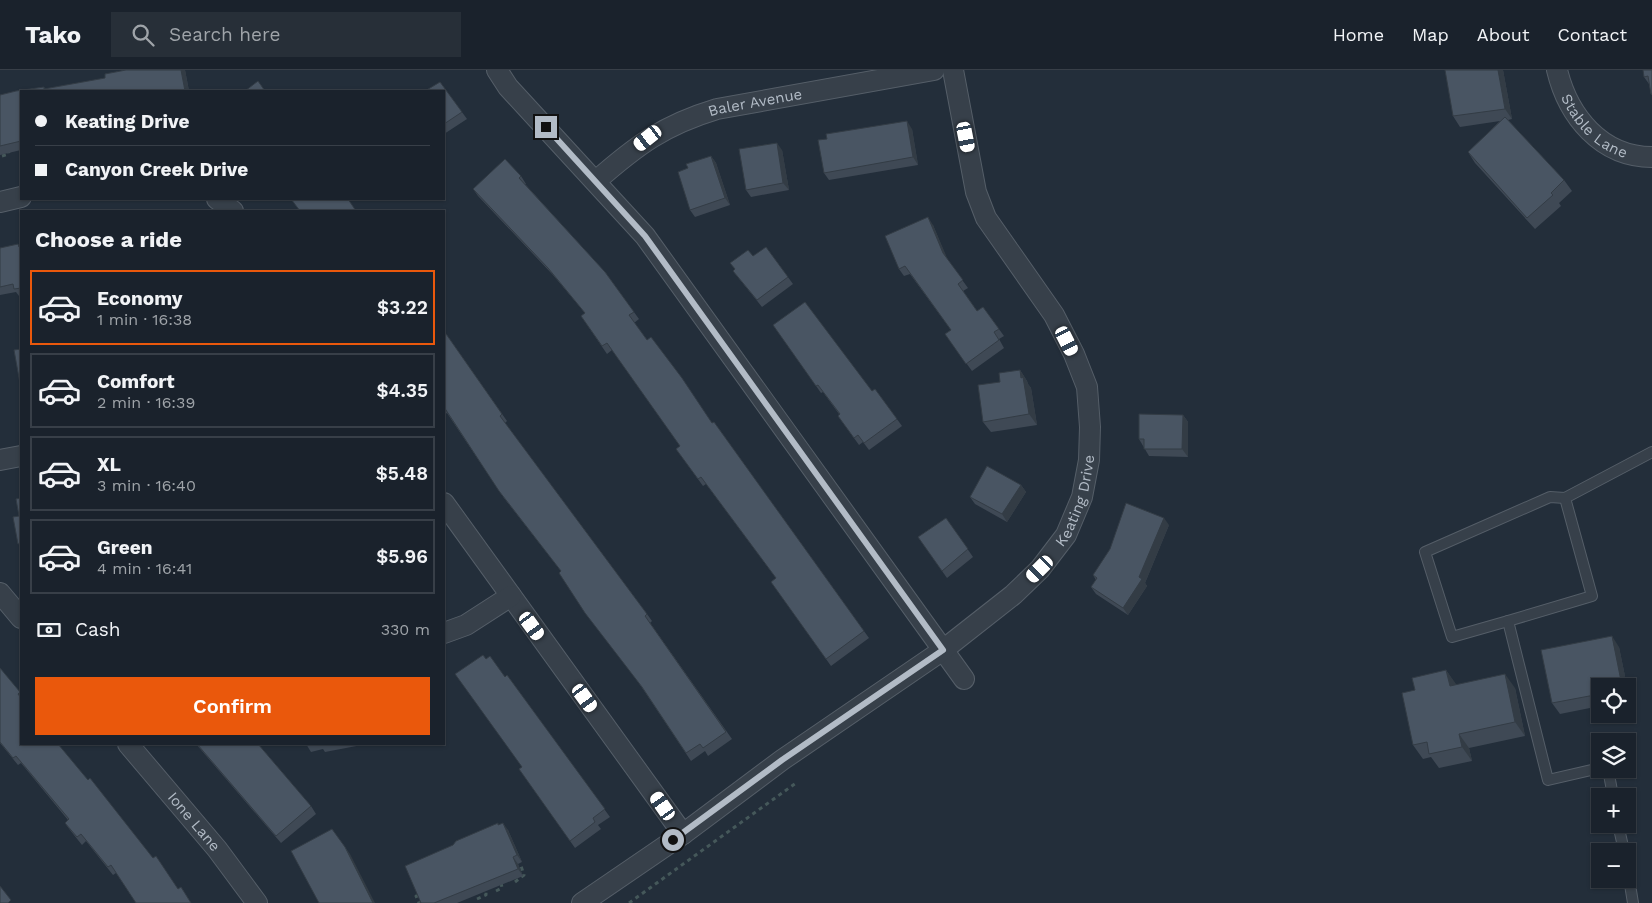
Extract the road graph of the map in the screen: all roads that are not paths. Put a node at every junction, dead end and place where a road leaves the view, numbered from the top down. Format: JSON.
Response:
{"nodes":[{"id":1,"x":497,"y":70,"type":"edge"},
{"id":2,"x":934,"y":70,"type":"edge"},
{"id":3,"x":952,"y":70,"type":"edge"},
{"id":4,"x":1558,"y":70,"type":"edge"},
{"id":5,"x":1652,"y":157,"type":"edge"},
{"id":6,"x":596,"y":181,"type":"junction"},
{"id":7,"x":20,"y":197,"type":"edge"},
{"id":8,"x":218,"y":200,"type":"edge"},
{"id":9,"x":0,"y":202,"type":"edge"},
{"id":10,"x":232,"y":210,"type":"edge"},
{"id":11,"x":1652,"y":452,"type":"edge"},
{"id":12,"x":20,"y":456,"type":"edge"},
{"id":13,"x":0,"y":460,"type":"edge"},
{"id":14,"x":1565,"y":498,"type":"junction"},
{"id":15,"x":445,"y":504,"type":"edge"},
{"id":16,"x":0,"y":593,"type":"edge"},
{"id":17,"x":510,"y":596,"type":"junction"},
{"id":18,"x":20,"y":617,"type":"edge"},
{"id":19,"x":1508,"y":621,"type":"junction"},
{"id":20,"x":445,"y":633,"type":"edge"},
{"id":21,"x":943,"y":650,"type":"junction"},
{"id":22,"x":964,"y":679,"type":"dead end"},
{"id":23,"x":129,"y":745,"type":"edge"},
{"id":24,"x":1591,"y":770,"type":"edge"},
{"id":25,"x":683,"y":834,"type":"junction"},
{"id":26,"x":1631,"y":888,"type":"edge"},
{"id":27,"x":257,"y":903,"type":"edge"},
{"id":28,"x":582,"y":903,"type":"edge"},
{"id":29,"x":1633,"y":903,"type":"edge"}],
"edges":[{"from":1,"to":6,"type":"street"},
{"from":2,"to":6,"type":"street","name":"Baler Avenue"},
{"from":3,"to":21,"type":"street","name":"Keating Drive"},
{"from":4,"to":5,"type":"street","name":"Stable Lane"},
{"from":6,"to":21,"type":"street"},
{"from":7,"to":9,"type":"street"},
{"from":8,"to":10,"type":"street"},
{"from":11,"to":14,"type":"lane"},
{"from":12,"to":13,"type":"street"},
{"from":14,"to":19,"type":"lane"},
{"from":14,"to":19,"type":"lane"},
{"from":15,"to":17,"type":"street"},
{"from":16,"to":18,"type":"street"},
{"from":17,"to":20,"type":"street"},
{"from":17,"to":25,"type":"street"},
{"from":19,"to":24,"type":"lane"},
{"from":21,"to":22,"type":"street"},
{"from":21,"to":25,"type":"street","name":"Keating Drive"},
{"from":23,"to":27,"type":"street","name":"Ione Lane"},
{"from":25,"to":28,"type":"street","name":"Keating Drive"},
{"from":26,"to":29,"type":"lane"}]}
